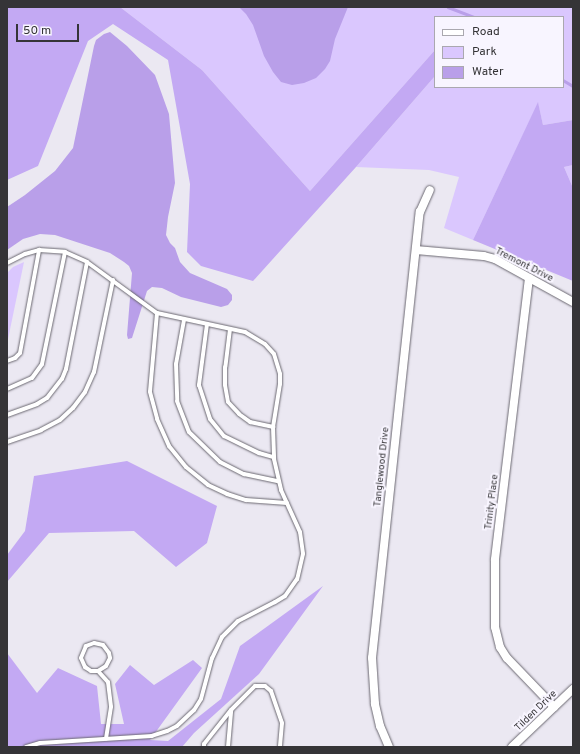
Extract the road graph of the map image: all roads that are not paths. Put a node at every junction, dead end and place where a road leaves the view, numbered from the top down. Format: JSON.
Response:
{"nodes":[{"id":1,"x":430,"y":190,"type":"dead end"},
{"id":2,"x":39,"y":250,"type":"junction"},
{"id":3,"x":416,"y":250,"type":"junction"},
{"id":4,"x":65,"y":252,"type":"junction"},
{"id":5,"x":87,"y":262,"type":"junction"},
{"id":6,"x":7,"y":263,"type":"edge"},
{"id":7,"x":529,"y":278,"type":"junction"},
{"id":8,"x":113,"y":280,"type":"junction"},
{"id":9,"x":573,"y":302,"type":"edge"},
{"id":10,"x":157,"y":313,"type":"junction"},
{"id":11,"x":184,"y":320,"type":"junction"},
{"id":12,"x":207,"y":324,"type":"junction"},
{"id":13,"x":230,"y":329,"type":"junction"},
{"id":14,"x":7,"y":361,"type":"edge"},
{"id":15,"x":7,"y":389,"type":"edge"},
{"id":16,"x":7,"y":415,"type":"edge"},
{"id":17,"x":273,"y":427,"type":"junction"},
{"id":18,"x":7,"y":442,"type":"edge"},
{"id":19,"x":274,"y":457,"type":"junction"},
{"id":20,"x":278,"y":481,"type":"junction"},
{"id":21,"x":287,"y":503,"type":"junction"},
{"id":22,"x":98,"y":671,"type":"junction"},
{"id":23,"x":573,"y":690,"type":"edge"},
{"id":24,"x":554,"y":707,"type":"junction"},
{"id":25,"x":231,"y":710,"type":"junction"},
{"id":26,"x":106,"y":738,"type":"junction"},
{"id":27,"x":26,"y":747,"type":"edge"},
{"id":28,"x":204,"y":747,"type":"edge"},
{"id":29,"x":228,"y":747,"type":"edge"},
{"id":30,"x":280,"y":747,"type":"edge"},
{"id":31,"x":389,"y":747,"type":"edge"},
{"id":32,"x":512,"y":747,"type":"edge"}],
"edges":[{"from":1,"to":3,"type":"street","name":"Tanglewood Drive"},
{"from":2,"to":4,"type":"lane"},
{"from":2,"to":6,"type":"lane"},
{"from":2,"to":14,"type":"lane"},
{"from":3,"to":7,"type":"street","name":"Tremont Drive"},
{"from":3,"to":31,"type":"street","name":"Tanglewood Drive"},
{"from":4,"to":5,"type":"lane"},
{"from":4,"to":15,"type":"lane"},
{"from":5,"to":8,"type":"lane"},
{"from":5,"to":16,"type":"lane"},
{"from":7,"to":9,"type":"street","name":"Tremont Drive"},
{"from":7,"to":24,"type":"street","name":"Trinity Place"},
{"from":8,"to":10,"type":"lane"},
{"from":8,"to":18,"type":"lane"},
{"from":10,"to":11,"type":"lane"},
{"from":10,"to":21,"type":"lane"},
{"from":11,"to":12,"type":"lane"},
{"from":11,"to":20,"type":"lane"},
{"from":12,"to":13,"type":"lane"},
{"from":12,"to":19,"type":"lane"},
{"from":13,"to":17,"type":"lane"},
{"from":13,"to":17,"type":"lane"},
{"from":17,"to":19,"type":"lane"},
{"from":19,"to":20,"type":"lane"},
{"from":20,"to":21,"type":"lane"},
{"from":21,"to":26,"type":"lane"},
{"from":22,"to":22,"type":"lane"},
{"from":22,"to":26,"type":"lane"},
{"from":23,"to":24,"type":"street","name":"Tilden Drive"},
{"from":24,"to":32,"type":"street","name":"Tilden Drive"},
{"from":25,"to":28,"type":"lane"},
{"from":25,"to":29,"type":"lane"},
{"from":25,"to":30,"type":"lane"},
{"from":26,"to":27,"type":"lane"}]}
